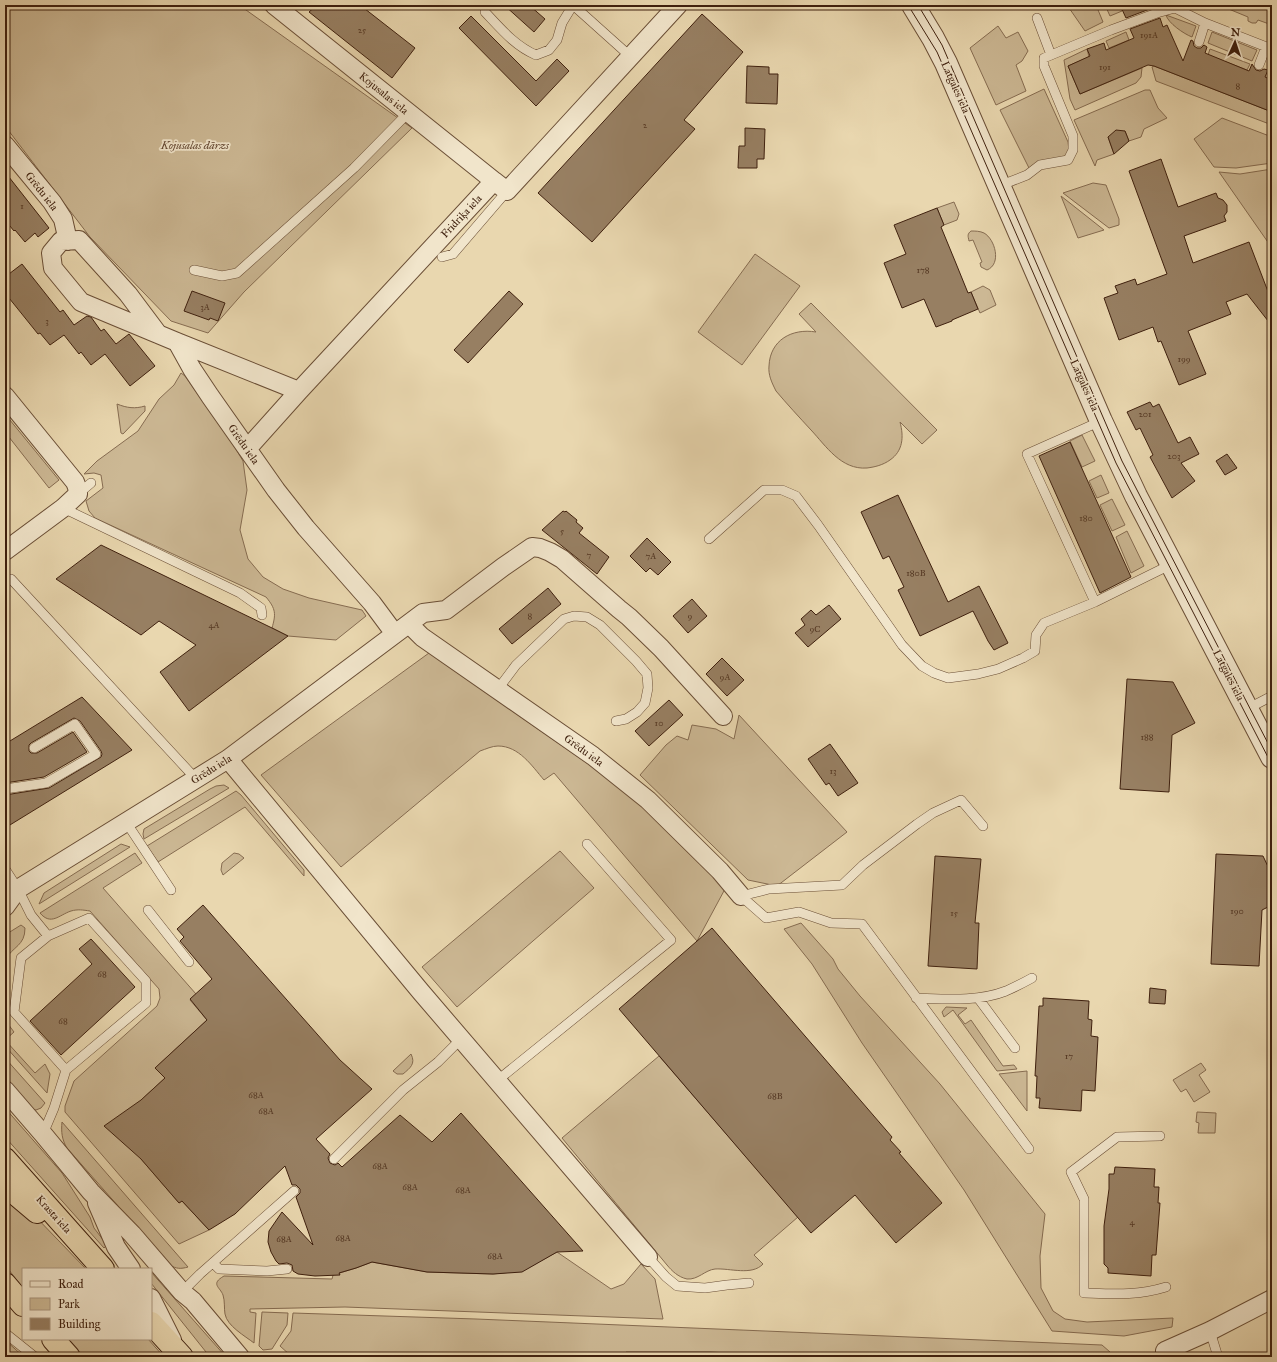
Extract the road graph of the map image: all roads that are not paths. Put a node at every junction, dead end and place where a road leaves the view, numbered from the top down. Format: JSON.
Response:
{"nodes":[{"id":1,"x":274,"y":5,"type":"edge"},
{"id":2,"x":573,"y":5,"type":"edge"},
{"id":3,"x":678,"y":5,"type":"edge"},
{"id":4,"x":913,"y":5,"type":"edge"},
{"id":5,"x":1174,"y":6,"type":"edge"},
{"id":6,"x":485,"y":12,"type":"dead end"},
{"id":7,"x":1037,"y":18,"type":"dead end"},
{"id":8,"x":1205,"y":23,"type":"junction"},
{"id":9,"x":1199,"y":42,"type":"dead end"},
{"id":10,"x":1269,"y":48,"type":"edge"},
{"id":11,"x":1051,"y":55,"type":"junction"},
{"id":12,"x":631,"y":57,"type":"junction"},
{"id":13,"x":1259,"y":65,"type":"dead end"},
{"id":14,"x":408,"y":113,"type":"junction"},
{"id":15,"x":5,"y":145,"type":"edge"},
{"id":16,"x":501,"y":186,"type":"junction"},
{"id":17,"x":999,"y":186,"type":"junction"},
{"id":18,"x":68,"y":241,"type":"junction"},
{"id":19,"x":442,"y":257,"type":"dead end"},
{"id":20,"x":194,"y":270,"type":"dead end"},
{"id":21,"x":158,"y":334,"type":"junction"},
{"id":22,"x":177,"y":342,"type":"junction"},
{"id":23,"x":299,"y":390,"type":"junction"},
{"id":24,"x":5,"y":396,"type":"edge"},
{"id":25,"x":1101,"y":421,"type":"junction"},
{"id":26,"x":247,"y":449,"type":"junction"},
{"id":27,"x":63,"y":508,"type":"junction"},
{"id":28,"x":709,"y":540,"type":"dead end"},
{"id":29,"x":5,"y":551,"type":"edge"},
{"id":30,"x":1172,"y":564,"type":"junction"},
{"id":31,"x":11,"y":579,"type":"dead end"},
{"id":32,"x":1095,"y":602,"type":"junction"},
{"id":33,"x":262,"y":615,"type":"dead end"},
{"id":34,"x":410,"y":624,"type":"junction"},
{"id":35,"x":395,"y":634,"type":"junction"},
{"id":36,"x":498,"y":689,"type":"junction"},
{"id":37,"x":1272,"y":696,"type":"edge"},
{"id":38,"x":1247,"y":710,"type":"junction"},
{"id":39,"x":723,"y":716,"type":"dead end"},
{"id":40,"x":616,"y":721,"type":"dead end"},
{"id":41,"x":34,"y":748,"type":"dead end"},
{"id":42,"x":1272,"y":757,"type":"edge"},
{"id":43,"x":228,"y":759,"type":"junction"},
{"id":44,"x":196,"y":779,"type":"junction"},
{"id":45,"x":5,"y":790,"type":"edge"},
{"id":46,"x":126,"y":822,"type":"junction"},
{"id":47,"x":982,"y":826,"type":"dead end"},
{"id":48,"x":587,"y":844,"type":"dead end"},
{"id":49,"x":5,"y":869,"type":"edge"},
{"id":50,"x":11,"y":890,"type":"edge"},
{"id":51,"x":171,"y":890,"type":"dead end"},
{"id":52,"x":741,"y":896,"type":"junction"},
{"id":53,"x":5,"y":906,"type":"edge"},
{"id":54,"x":148,"y":910,"type":"dead end"},
{"id":55,"x":48,"y":936,"type":"junction"},
{"id":56,"x":189,"y":962,"type":"dead end"},
{"id":57,"x":1032,"y":978,"type":"dead end"},
{"id":58,"x":916,"y":998,"type":"junction"},
{"id":59,"x":978,"y":998,"type":"junction"},
{"id":60,"x":461,"y":1039,"type":"junction"},
{"id":61,"x":1015,"y":1048,"type":"dead end"},
{"id":62,"x":66,"y":1070,"type":"junction"},
{"id":63,"x":498,"y":1080,"type":"junction"},
{"id":64,"x":5,"y":1090,"type":"edge"},
{"id":65,"x":43,"y":1134,"type":"junction"},
{"id":66,"x":1160,"y":1136,"type":"dead end"},
{"id":67,"x":1029,"y":1149,"type":"dead end"},
{"id":68,"x":5,"y":1159,"type":"edge"},
{"id":69,"x":334,"y":1159,"type":"dead end"},
{"id":70,"x":5,"y":1185,"type":"edge"},
{"id":71,"x":294,"y":1191,"type":"dead end"},
{"id":72,"x":92,"y":1192,"type":"junction"},
{"id":73,"x":81,"y":1245,"type":"junction"},
{"id":74,"x":648,"y":1257,"type":"joint"},
{"id":75,"x":213,"y":1263,"type":"junction"},
{"id":76,"x":102,"y":1268,"type":"edge"},
{"id":77,"x":130,"y":1268,"type":"edge"},
{"id":78,"x":287,"y":1268,"type":"dead end"},
{"id":79,"x":749,"y":1283,"type":"dead end"},
{"id":80,"x":5,"y":1284,"type":"edge"},
{"id":81,"x":1166,"y":1287,"type":"dead end"},
{"id":82,"x":182,"y":1292,"type":"junction"},
{"id":83,"x":1272,"y":1299,"type":"edge"},
{"id":84,"x":152,"y":1300,"type":"edge"},
{"id":85,"x":22,"y":1303,"type":"edge"},
{"id":86,"x":152,"y":1324,"type":"edge"},
{"id":87,"x":1210,"y":1331,"type":"junction"},
{"id":88,"x":5,"y":1333,"type":"edge"},
{"id":89,"x":54,"y":1340,"type":"edge"},
{"id":90,"x":1161,"y":1354,"type":"edge"},
{"id":91,"x":181,"y":1356,"type":"edge"},
{"id":92,"x":35,"y":1357,"type":"edge"},
{"id":93,"x":69,"y":1357,"type":"edge"},
{"id":94,"x":240,"y":1357,"type":"edge"},
{"id":95,"x":1218,"y":1357,"type":"edge"}],
"edges":[{"from":1,"to":14,"type":"street","name":"Kojusalas iela"},
{"from":2,"to":6,"type":"lane"},
{"from":2,"to":12,"type":"lane"},
{"from":3,"to":12,"type":"street","name":"Fridriķa iela"},
{"from":4,"to":17,"type":"street","name":"Latgales iela"},
{"from":5,"to":8,"type":"lane"},
{"from":5,"to":11,"type":"lane"},
{"from":7,"to":11,"type":"lane"},
{"from":8,"to":9,"type":"lane"},
{"from":8,"to":10,"type":"lane"},
{"from":10,"to":13,"type":"lane"},
{"from":11,"to":17,"type":"lane"},
{"from":12,"to":16,"type":"street","name":"Fridriķa iela"},
{"from":14,"to":16,"type":"street","name":"Kojusalas iela"},
{"from":14,"to":20,"type":"lane"},
{"from":15,"to":18,"type":"street","name":"Grēdu iela"},
{"from":16,"to":19,"type":"lane"},
{"from":16,"to":23,"type":"street","name":"Fridriķa iela"},
{"from":17,"to":25,"type":"street","name":"Latgales iela"},
{"from":18,"to":21,"type":"street"},
{"from":18,"to":21,"type":"street"},
{"from":21,"to":22,"type":"street"},
{"from":22,"to":23,"type":"street"},
{"from":22,"to":26,"type":"street","name":"Grēdu iela"},
{"from":23,"to":26,"type":"street","name":"Fridriķa iela"},
{"from":24,"to":27,"type":"street"},
{"from":25,"to":30,"type":"street","name":"Latgales iela"},
{"from":25,"to":32,"type":"lane"},
{"from":26,"to":35,"type":"street","name":"Grēdu iela"},
{"from":27,"to":29,"type":"street"},
{"from":27,"to":33,"type":"lane"},
{"from":28,"to":32,"type":"lane"},
{"from":30,"to":32,"type":"lane"},
{"from":30,"to":38,"type":"street","name":"Latgales iela"},
{"from":31,"to":44,"type":"lane"},
{"from":34,"to":35,"type":"street","name":"Grēdu iela"},
{"from":34,"to":36,"type":"street","name":"Grēdu iela"},
{"from":34,"to":39,"type":"street","name":"Grēdu iela"},
{"from":35,"to":43,"type":"street","name":"Grēdu iela"},
{"from":36,"to":40,"type":"lane"},
{"from":36,"to":52,"type":"street","name":"Grēdu iela"},
{"from":37,"to":38,"type":"lane"},
{"from":38,"to":42,"type":"street","name":"Latgales iela"},
{"from":41,"to":45,"type":"lane"},
{"from":43,"to":44,"type":"street","name":"Grēdu iela"},
{"from":43,"to":60,"type":"street"},
{"from":44,"to":46,"type":"street","name":"Grēdu iela"},
{"from":46,"to":50,"type":"street","name":"Grēdu iela"},
{"from":46,"to":51,"type":"lane"},
{"from":47,"to":52,"type":"lane"},
{"from":48,"to":63,"type":"lane"},
{"from":49,"to":50,"type":"lane"},
{"from":50,"to":53,"type":"street","name":"Grēdu iela"},
{"from":50,"to":55,"type":"lane"},
{"from":52,"to":58,"type":"lane"},
{"from":54,"to":56,"type":"lane"},
{"from":55,"to":62,"type":"lane"},
{"from":55,"to":62,"type":"lane"},
{"from":57,"to":59,"type":"lane"},
{"from":58,"to":59,"type":"lane"},
{"from":58,"to":67,"type":"lane"},
{"from":59,"to":61,"type":"lane"},
{"from":60,"to":63,"type":"street"},
{"from":60,"to":69,"type":"lane"},
{"from":62,"to":65,"type":"lane"},
{"from":63,"to":74,"type":"street"},
{"from":64,"to":65,"type":"street"},
{"from":65,"to":72,"type":"street"},
{"from":66,"to":81,"type":"lane"},
{"from":68,"to":73,"type":"highway","name":"Krasta iela"},
{"from":70,"to":73,"type":"highway"},
{"from":71,"to":75,"type":"lane"},
{"from":72,"to":77,"type":"street"},
{"from":72,"to":82,"type":"street"},
{"from":73,"to":76,"type":"highway","name":"Krasta iela"},
{"from":74,"to":79,"type":"lane"},
{"from":75,"to":78,"type":"lane"},
{"from":75,"to":82,"type":"lane"},
{"from":80,"to":85,"type":"highway"},
{"from":82,"to":94,"type":"street"},
{"from":83,"to":87,"type":"street"},
{"from":84,"to":91,"type":"street"},
{"from":86,"to":91,"type":"highway"},
{"from":87,"to":90,"type":"street"},
{"from":87,"to":95,"type":"lane"},
{"from":88,"to":92,"type":"lane"},
{"from":89,"to":93,"type":"highway"}]}
